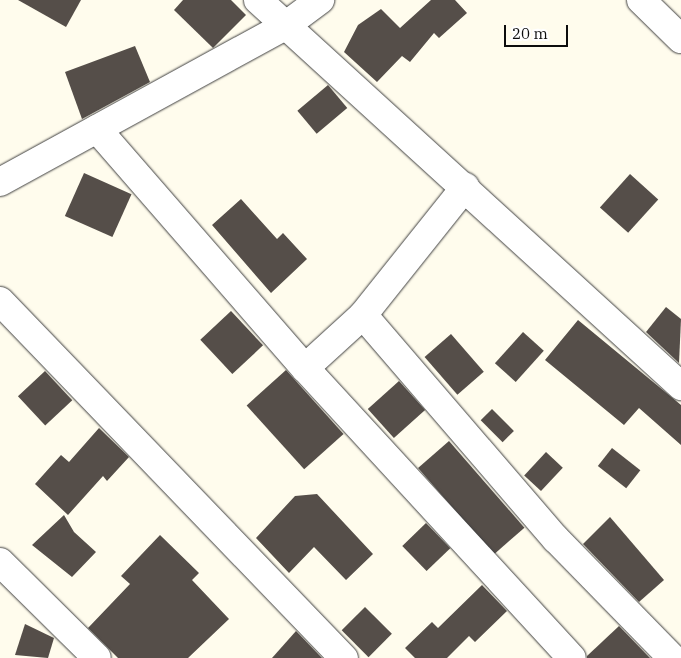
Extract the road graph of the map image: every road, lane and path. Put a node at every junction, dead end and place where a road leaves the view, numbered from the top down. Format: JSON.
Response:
{"nodes":[{"id":1,"x":258,"y":0,"type":"edge"},
{"id":2,"x":320,"y":0,"type":"edge"},
{"id":3,"x":641,"y":0,"type":"edge"},
{"id":4,"x":286,"y":26,"type":"junction"},
{"id":5,"x":681,"y":39,"type":"edge"},
{"id":6,"x":97,"y":129,"type":"junction"},
{"id":7,"x":0,"y":182,"type":"edge"},
{"id":8,"x":465,"y":187,"type":"junction"},
{"id":9,"x":0,"y":301,"type":"edge"},
{"id":10,"x":363,"y":315,"type":"junction"},
{"id":11,"x":305,"y":368,"type":"junction"},
{"id":12,"x":681,"y":386,"type":"edge"},
{"id":13,"x":0,"y":562,"type":"edge"},
{"id":14,"x":97,"y":658,"type":"edge"},
{"id":15,"x":344,"y":658,"type":"edge"},
{"id":16,"x":572,"y":658,"type":"edge"},
{"id":17,"x":672,"y":658,"type":"edge"}],
"edges":[{"from":1,"to":4,"type":"street"},
{"from":2,"to":4,"type":"street"},
{"from":3,"to":5,"type":"street"},
{"from":4,"to":6,"type":"street"},
{"from":4,"to":8,"type":"street"},
{"from":6,"to":7,"type":"street"},
{"from":6,"to":11,"type":"street"},
{"from":8,"to":10,"type":"street"},
{"from":8,"to":12,"type":"street"},
{"from":9,"to":15,"type":"street"},
{"from":10,"to":11,"type":"street"},
{"from":10,"to":17,"type":"street"},
{"from":11,"to":16,"type":"street"},
{"from":13,"to":14,"type":"street"}]}
